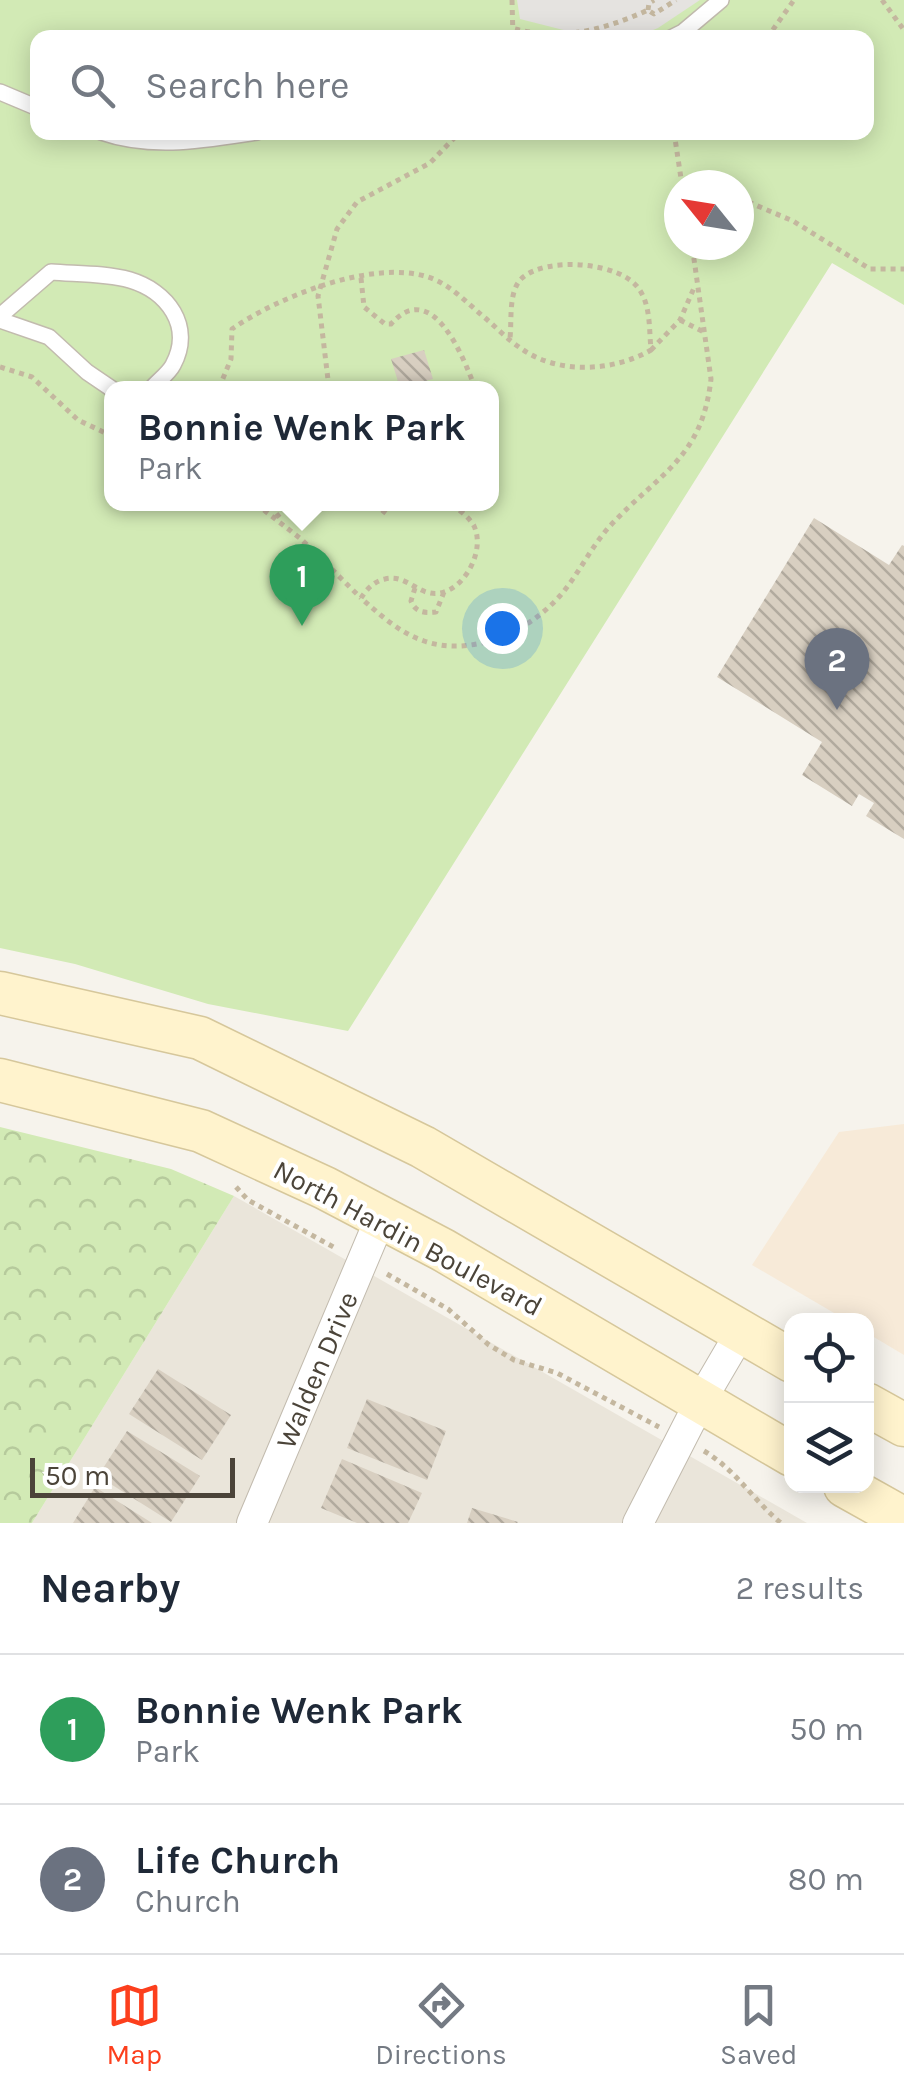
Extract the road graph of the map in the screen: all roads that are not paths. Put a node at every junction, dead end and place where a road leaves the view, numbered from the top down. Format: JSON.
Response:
{"nodes":[{"id":1,"x":721,"y":0,"type":"edge"},
{"id":2,"x":685,"y":30,"type":"edge"},
{"id":3,"x":0,"y":92,"type":"edge"},
{"id":4,"x":30,"y":105,"type":"edge"},
{"id":5,"x":131,"y":140,"type":"edge"},
{"id":6,"x":200,"y":140,"type":"edge"},
{"id":7,"x":0,"y":318,"type":"edge"},
{"id":8,"x":158,"y":381,"type":"edge"},
{"id":9,"x":104,"y":384,"type":"edge"},
{"id":10,"x":0,"y":993,"type":"edge"},
{"id":11,"x":0,"y":1080,"type":"edge"},
{"id":12,"x":381,"y":1217,"type":"junction"},
{"id":13,"x":741,"y":1332,"type":"junction"},
{"id":14,"x":784,"y":1356,"type":"edge"},
{"id":15,"x":874,"y":1408,"type":"edge"},
{"id":16,"x":690,"y":1420,"type":"junction"},
{"id":17,"x":904,"y":1425,"type":"edge"},
{"id":18,"x":784,"y":1452,"type":"edge"},
{"id":19,"x":857,"y":1493,"type":"edge"},
{"id":20,"x":904,"y":1520,"type":"edge"},
{"id":21,"x":252,"y":1523,"type":"edge"},
{"id":22,"x":638,"y":1523,"type":"edge"}],
"edges":[{"from":1,"to":2,"type":"lane"},
{"from":3,"to":4,"type":"lane"},
{"from":5,"to":6,"type":"lane"},
{"from":7,"to":8,"type":"lane"},
{"from":7,"to":9,"type":"lane"},
{"from":10,"to":13,"type":"main road"},
{"from":11,"to":12,"type":"main road","name":"North Hardin Boulevard"},
{"from":12,"to":16,"type":"main road","name":"North Hardin Boulevard"},
{"from":12,"to":21,"type":"street","name":"Walden Drive"},
{"from":13,"to":14,"type":"main road"},
{"from":13,"to":16,"type":"street"},
{"from":15,"to":17,"type":"main road"},
{"from":16,"to":18,"type":"main road","name":"North Hardin Boulevard"},
{"from":16,"to":22,"type":"street"},
{"from":19,"to":20,"type":"main road"}]}
